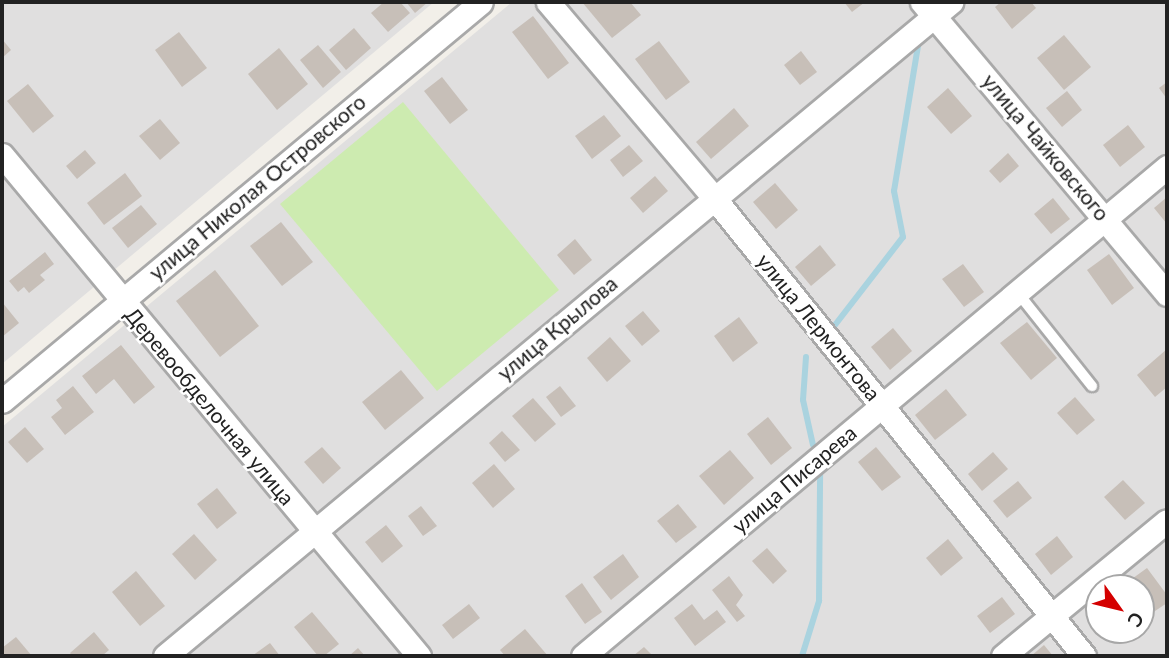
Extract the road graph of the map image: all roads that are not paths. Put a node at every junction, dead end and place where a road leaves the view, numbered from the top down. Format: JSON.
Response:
{"nodes":[{"id":1,"x":481,"y":2,"type":"edge"},
{"id":2,"x":548,"y":2,"type":"edge"},
{"id":3,"x":936,"y":6,"type":"edge"},
{"id":4,"x":2,"y":155,"type":"edge"},
{"id":5,"x":1167,"y":167,"type":"edge"},
{"id":6,"x":713,"y":198,"type":"junction"},
{"id":7,"x":1107,"y":219,"type":"junction"},
{"id":8,"x":1018,"y":293,"type":"junction"},
{"id":9,"x":1167,"y":294,"type":"edge"},
{"id":10,"x":121,"y":300,"type":"junction"},
{"id":11,"x":1092,"y":386,"type":"dead end"},
{"id":12,"x":2,"y":401,"type":"edge"},
{"id":13,"x":882,"y":405,"type":"junction"},
{"id":14,"x":1167,"y":521,"type":"edge"},
{"id":15,"x":315,"y":531,"type":"junction"},
{"id":16,"x":1053,"y":618,"type":"junction"},
{"id":17,"x":165,"y":656,"type":"edge"},
{"id":18,"x":419,"y":656,"type":"edge"},
{"id":19,"x":583,"y":656,"type":"edge"},
{"id":20,"x":1003,"y":656,"type":"edge"},
{"id":21,"x":1084,"y":656,"type":"edge"}],
"edges":[{"from":1,"to":10,"type":"street","name":"улица Николая Островского"},
{"from":2,"to":6,"type":"street","name":"улица Лермонтова"},
{"from":3,"to":6,"type":"street","name":"улица Крылова"},
{"from":3,"to":7,"type":"street","name":"улица Чайковского"},
{"from":4,"to":10,"type":"street","name":"Деревообделочная улица"},
{"from":5,"to":7,"type":"street","name":"улица Писарева"},
{"from":6,"to":13,"type":"street","name":"улица Лермонтова"},
{"from":6,"to":15,"type":"street","name":"улица Крылова"},
{"from":7,"to":8,"type":"street","name":"улица Писарева"},
{"from":7,"to":9,"type":"street","name":"улица Чайковского"},
{"from":8,"to":11,"type":"lane"},
{"from":8,"to":13,"type":"street","name":"улица Писарева"},
{"from":10,"to":12,"type":"street","name":"улица Николая Островского"},
{"from":10,"to":15,"type":"street","name":"Деревообделочная улица"},
{"from":13,"to":16,"type":"street","name":"улица Лермонтова"},
{"from":13,"to":19,"type":"street","name":"улица Писарева"},
{"from":14,"to":16,"type":"street"},
{"from":15,"to":17,"type":"street","name":"улица Крылова"},
{"from":15,"to":18,"type":"street","name":"Деревообделочная улица"},
{"from":16,"to":20,"type":"street"},
{"from":16,"to":21,"type":"street","name":"улица Лермонтова"}]}
